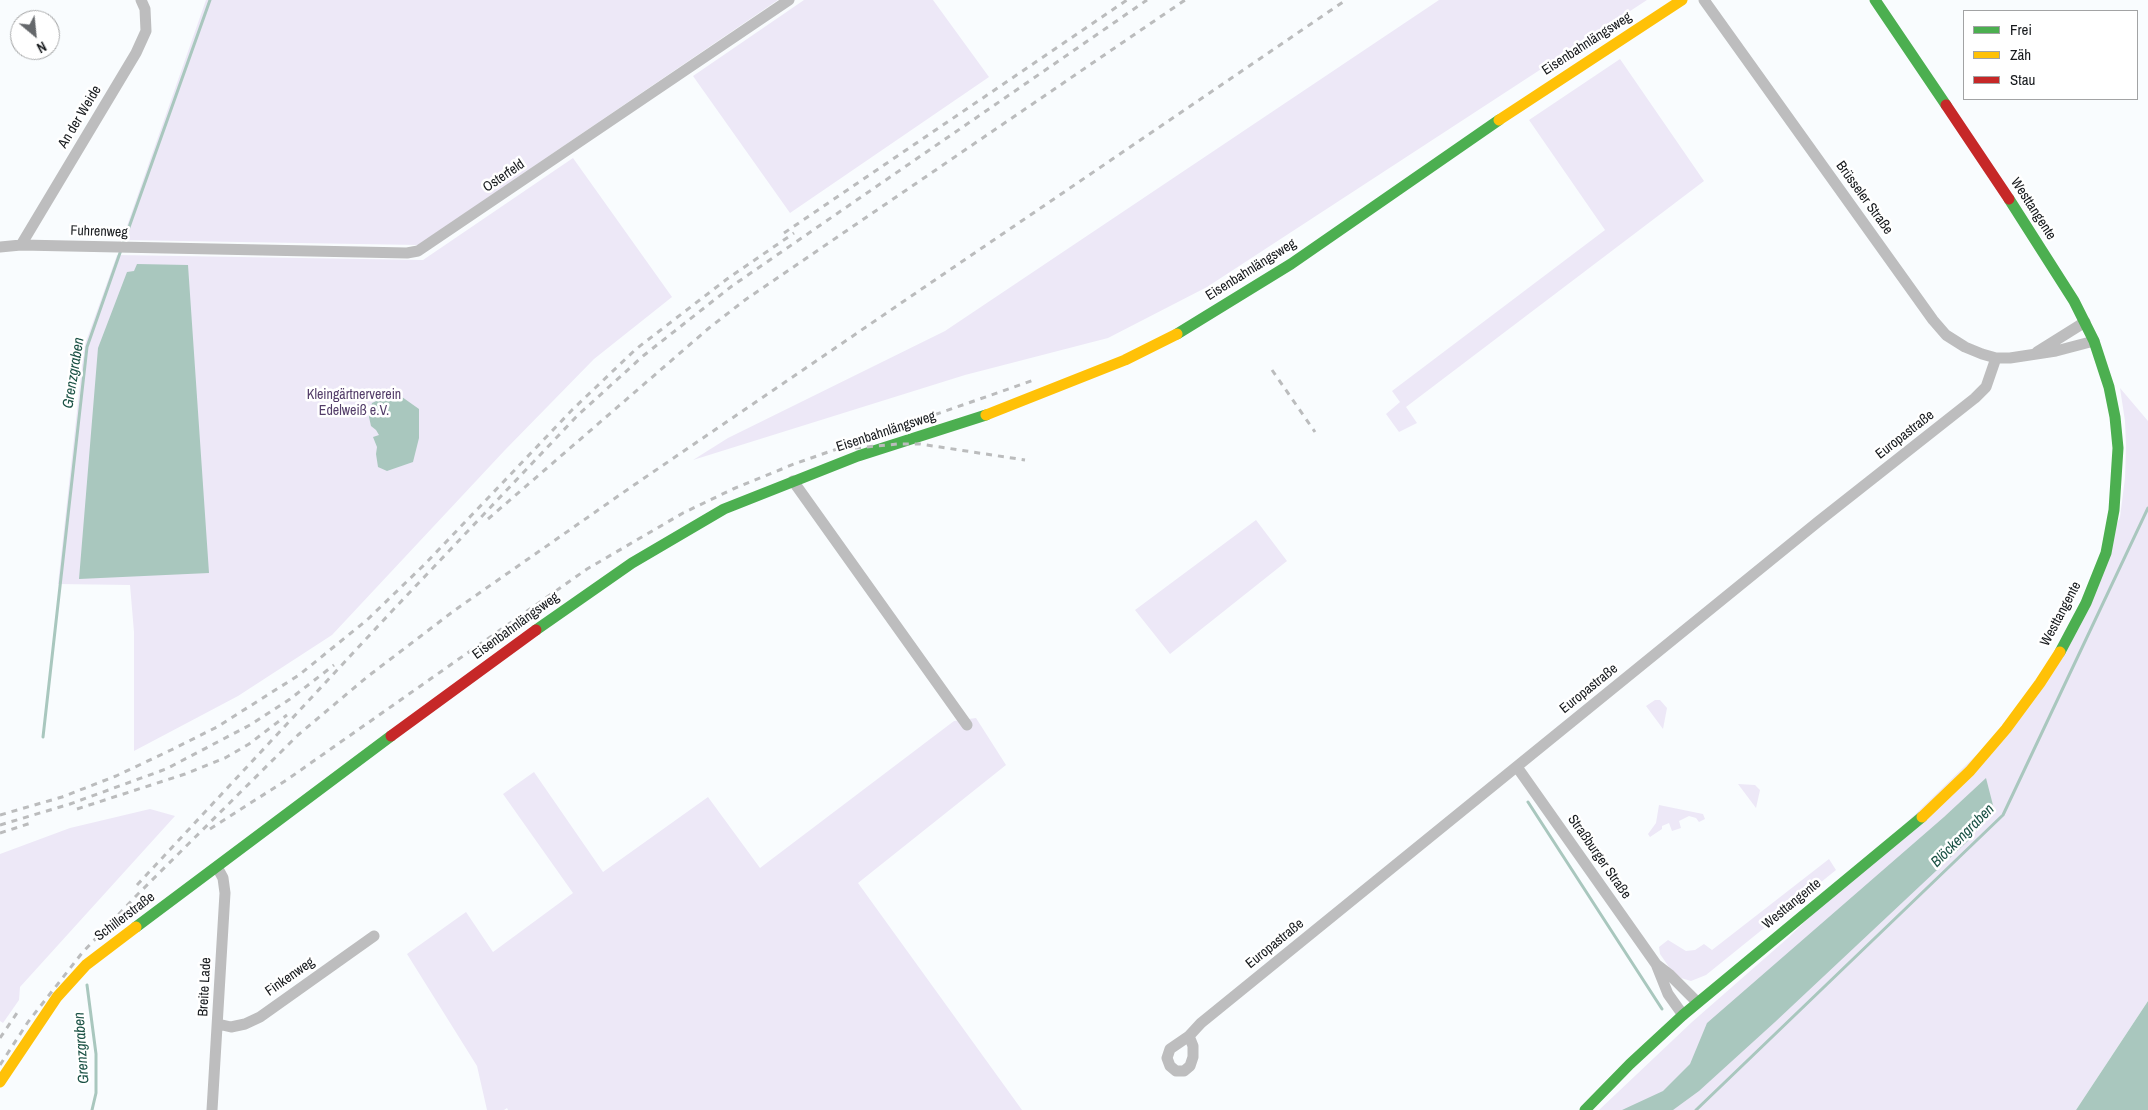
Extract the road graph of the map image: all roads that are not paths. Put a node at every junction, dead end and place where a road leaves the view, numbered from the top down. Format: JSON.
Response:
{"nodes":[{"id":1,"x":141,"y":0,"type":"edge"},
{"id":2,"x":789,"y":0,"type":"edge"},
{"id":3,"x":1682,"y":0,"type":"edge"},
{"id":4,"x":1704,"y":0,"type":"edge"},
{"id":5,"x":1875,"y":0,"type":"edge"},
{"id":6,"x":21,"y":245,"type":"junction"},
{"id":7,"x":0,"y":247,"type":"edge"},
{"id":8,"x":198,"y":249,"type":"joint"},
{"id":9,"x":2085,"y":322,"type":"junction"},
{"id":10,"x":2094,"y":341,"type":"junction"},
{"id":11,"x":2036,"y":353,"type":"junction"},
{"id":12,"x":1996,"y":358,"type":"junction"},
{"id":13,"x":793,"y":482,"type":"junction"},
{"id":14,"x":967,"y":724,"type":"dead end"},
{"id":15,"x":1516,"y":767,"type":"junction"},
{"id":16,"x":298,"y":805,"type":"joint"},
{"id":17,"x":217,"y":867,"type":"junction"},
{"id":18,"x":374,"y":936,"type":"dead end"},
{"id":19,"x":1656,"y":964,"type":"junction"},
{"id":20,"x":1697,"y":1002,"type":"junction"},
{"id":21,"x":1683,"y":1015,"type":"junction"},
{"id":22,"x":218,"y":1024,"type":"junction"},
{"id":23,"x":1189,"y":1036,"type":"dead end"},
{"id":24,"x":0,"y":1082,"type":"edge"},
{"id":25,"x":212,"y":1110,"type":"edge"},
{"id":26,"x":1585,"y":1110,"type":"edge"}],
"edges":[{"from":1,"to":6,"type":"street","name":"An der Weide"},
{"from":2,"to":8,"type":"street","name":"Osterfeld"},
{"from":3,"to":13,"type":"street","name":"Eisenbahnlängsweg"},
{"from":4,"to":12,"type":"street","name":"Brüsseler Straße"},
{"from":5,"to":9,"type":"street","name":"Westtangente"},
{"from":6,"to":7,"type":"street","name":"Fuhrenweg"},
{"from":6,"to":8,"type":"street","name":"Fuhrenweg"},
{"from":9,"to":10,"type":"street","name":"Westtangente"},
{"from":9,"to":11,"type":"street","name":"Brüsseler Straße"},
{"from":10,"to":11,"type":"street","name":"Brüsseler Straße"},
{"from":10,"to":20,"type":"street","name":"Westtangente"},
{"from":11,"to":12,"type":"street","name":"Brüsseler Straße"},
{"from":12,"to":15,"type":"street","name":"Europastraße"},
{"from":13,"to":14,"type":"street"},
{"from":13,"to":16,"type":"street","name":"Eisenbahnlängsweg"},
{"from":15,"to":19,"type":"street","name":"Straßburger Straße"},
{"from":15,"to":23,"type":"street","name":"Europastraße"},
{"from":16,"to":17,"type":"street","name":"Schillerstraße"},
{"from":17,"to":22,"type":"street","name":"Breite Lade"},
{"from":17,"to":24,"type":"street","name":"Schillerstraße"},
{"from":18,"to":22,"type":"street","name":"Finkenweg"},
{"from":19,"to":20,"type":"street","name":"Straßburger Straße"},
{"from":19,"to":21,"type":"street","name":"Straßburger Straße"},
{"from":20,"to":21,"type":"street","name":"Westtangente"},
{"from":21,"to":26,"type":"street","name":"Westtangente"},
{"from":22,"to":25,"type":"street","name":"Breite Lade"}]}
